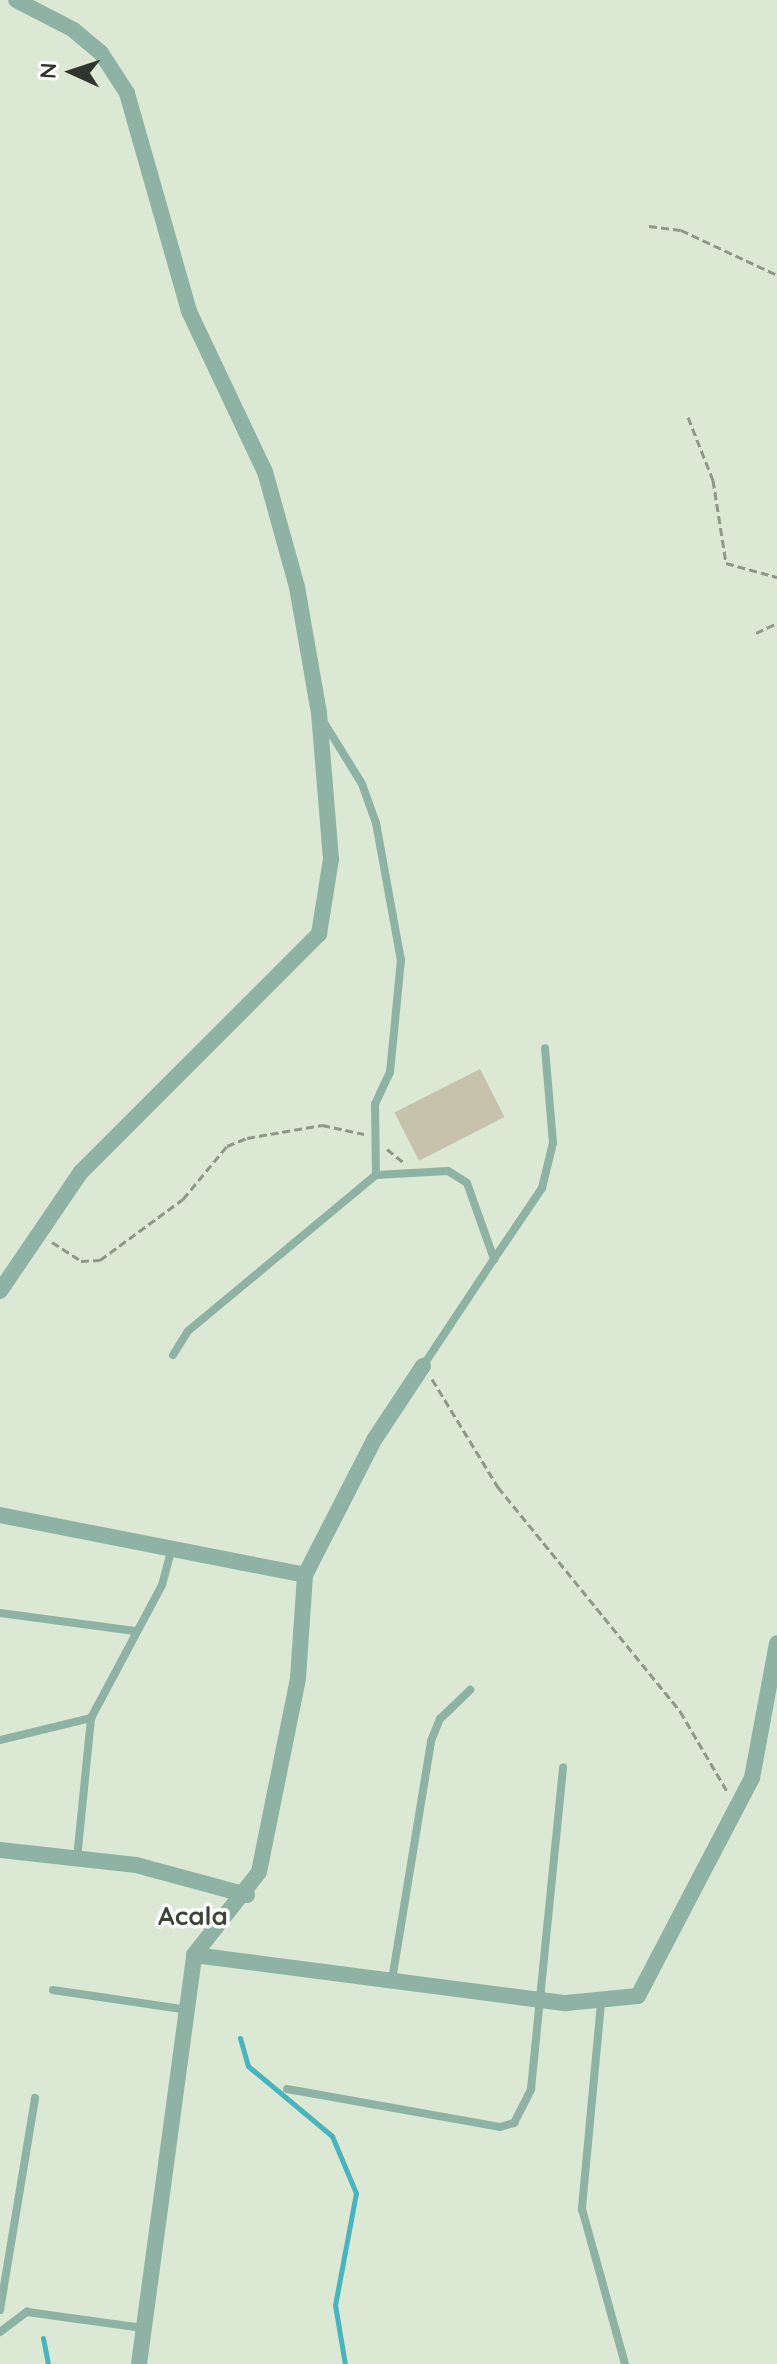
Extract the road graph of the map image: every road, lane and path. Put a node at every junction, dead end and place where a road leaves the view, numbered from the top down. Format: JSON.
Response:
{"nodes":[{"id":1,"x":16,"y":0,"type":"edge"},
{"id":2,"x":649,"y":226,"type":"dead end"},
{"id":3,"x":777,"y":275,"type":"edge"},
{"id":4,"x":688,"y":417,"type":"dead end"},
{"id":5,"x":777,"y":577,"type":"edge"},
{"id":6,"x":777,"y":623,"type":"edge"},
{"id":7,"x":756,"y":633,"type":"dead end"},
{"id":8,"x":319,"y":713,"type":"junction"},
{"id":9,"x":545,"y":1048,"type":"dead end"},
{"id":10,"x":371,"y":1136,"type":"junction"},
{"id":11,"x":415,"y":1171,"type":"junction"},
{"id":12,"x":376,"y":1175,"type":"junction"},
{"id":13,"x":41,"y":1231,"type":"junction"},
{"id":14,"x":494,"y":1259,"type":"junction"},
{"id":15,"x":0,"y":1291,"type":"edge"},
{"id":16,"x":173,"y":1355,"type":"dead end"},
{"id":17,"x":423,"y":1366,"type":"junction"},
{"id":18,"x":0,"y":1515,"type":"edge"},
{"id":19,"x":171,"y":1551,"type":"junction"},
{"id":20,"x":305,"y":1575,"type":"junction"},
{"id":21,"x":0,"y":1613,"type":"edge"},
{"id":22,"x":135,"y":1631,"type":"junction"},
{"id":23,"x":777,"y":1643,"type":"edge"},
{"id":24,"x":470,"y":1690,"type":"dead end"},
{"id":25,"x":91,"y":1718,"type":"junction"},
{"id":26,"x":0,"y":1740,"type":"edge"},
{"id":27,"x":563,"y":1768,"type":"dead end"},
{"id":28,"x":738,"y":1810,"type":"junction"},
{"id":29,"x":0,"y":1850,"type":"edge"},
{"id":30,"x":77,"y":1860,"type":"junction"},
{"id":31,"x":247,"y":1895,"type":"junction"},
{"id":32,"x":194,"y":1955,"type":"junction"},
{"id":33,"x":391,"y":1980,"type":"junction"},
{"id":34,"x":53,"y":1990,"type":"dead end"},
{"id":35,"x":538,"y":1999,"type":"junction"},
{"id":36,"x":601,"y":2003,"type":"junction"},
{"id":37,"x":182,"y":2009,"type":"junction"},
{"id":38,"x":287,"y":2089,"type":"dead end"},
{"id":39,"x":35,"y":2098,"type":"dead end"},
{"id":40,"x":0,"y":2310,"type":"edge"},
{"id":41,"x":144,"y":2328,"type":"junction"},
{"id":42,"x":0,"y":2332,"type":"edge"},
{"id":43,"x":139,"y":2364,"type":"edge"},
{"id":44,"x":625,"y":2364,"type":"edge"}],
"edges":[{"from":1,"to":8,"type":"street"},
{"from":2,"to":3,"type":"path"},
{"from":4,"to":5,"type":"path"},
{"from":6,"to":7,"type":"path"},
{"from":8,"to":10,"type":"lane"},
{"from":8,"to":13,"type":"street"},
{"from":9,"to":14,"type":"lane"},
{"from":10,"to":11,"type":"path"},
{"from":10,"to":12,"type":"lane"},
{"from":10,"to":13,"type":"path"},
{"from":11,"to":12,"type":"lane"},
{"from":11,"to":14,"type":"lane"},
{"from":12,"to":16,"type":"lane"},
{"from":13,"to":15,"type":"street"},
{"from":14,"to":17,"type":"lane"},
{"from":17,"to":20,"type":"street"},
{"from":17,"to":28,"type":"path"},
{"from":18,"to":19,"type":"street"},
{"from":19,"to":20,"type":"street"},
{"from":19,"to":22,"type":"lane"},
{"from":20,"to":31,"type":"street"},
{"from":21,"to":22,"type":"lane"},
{"from":22,"to":25,"type":"lane"},
{"from":23,"to":28,"type":"street"},
{"from":24,"to":33,"type":"lane"},
{"from":25,"to":26,"type":"lane"},
{"from":25,"to":30,"type":"lane"},
{"from":27,"to":35,"type":"lane"},
{"from":28,"to":36,"type":"street"},
{"from":29,"to":30,"type":"street"},
{"from":30,"to":31,"type":"street"},
{"from":31,"to":32,"type":"street"},
{"from":32,"to":33,"type":"street"},
{"from":32,"to":37,"type":"street"},
{"from":33,"to":35,"type":"street"},
{"from":34,"to":37,"type":"lane"},
{"from":35,"to":36,"type":"street"},
{"from":35,"to":38,"type":"lane"},
{"from":36,"to":44,"type":"lane"},
{"from":37,"to":41,"type":"street"},
{"from":39,"to":40,"type":"lane"},
{"from":41,"to":42,"type":"lane"},
{"from":41,"to":43,"type":"street"}]}
